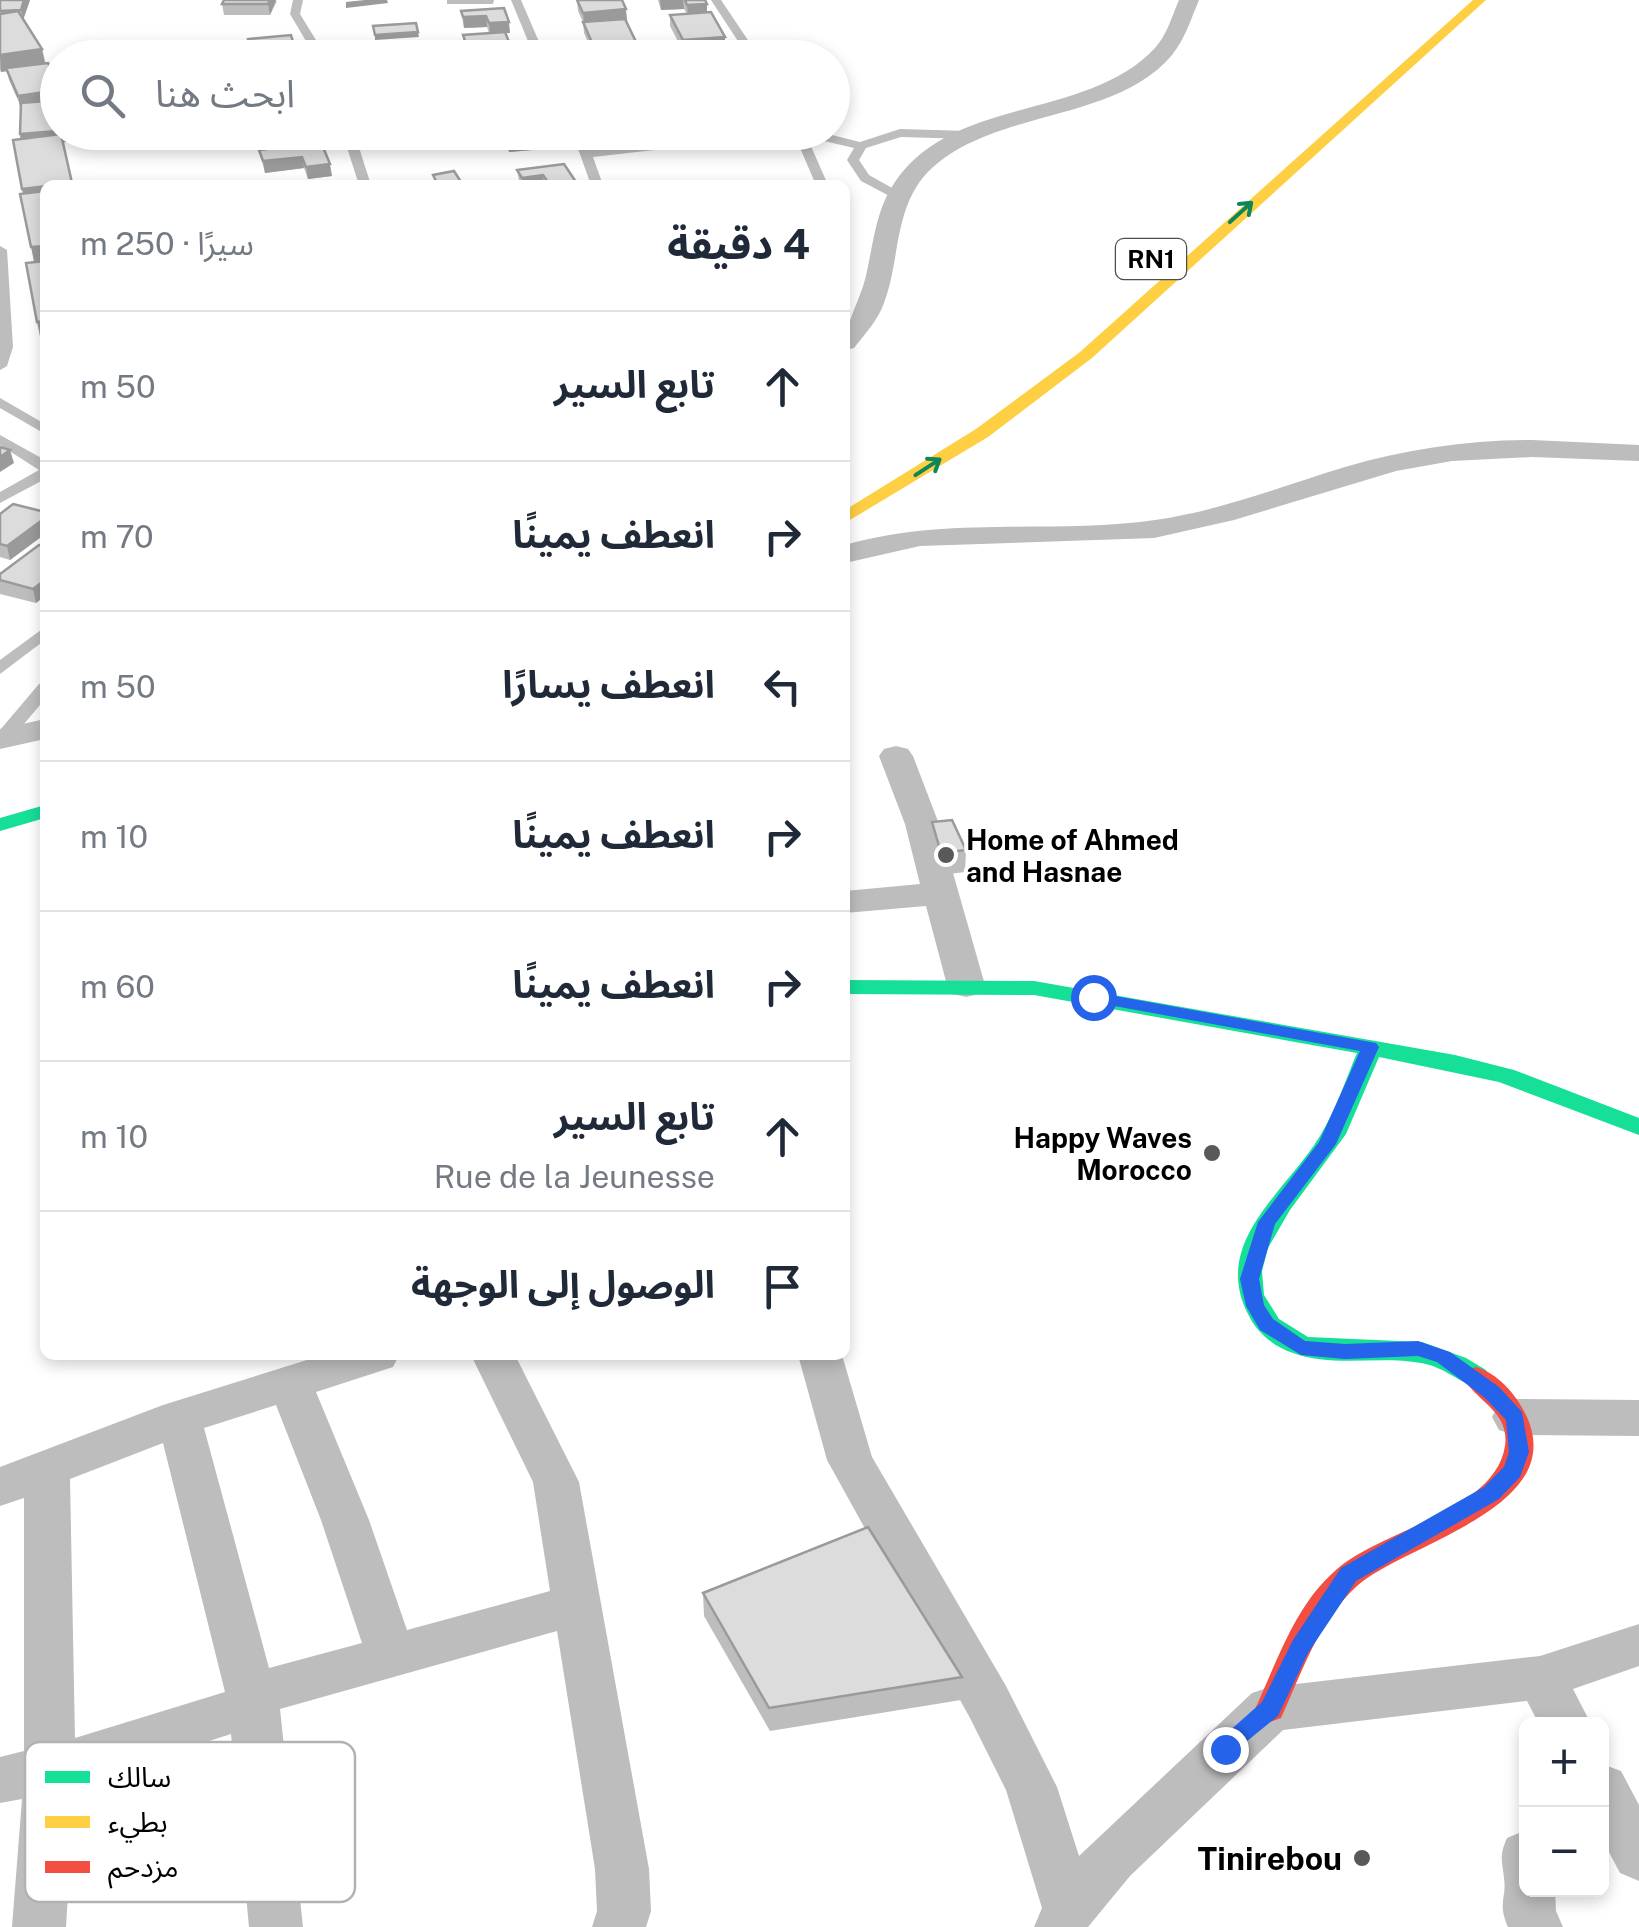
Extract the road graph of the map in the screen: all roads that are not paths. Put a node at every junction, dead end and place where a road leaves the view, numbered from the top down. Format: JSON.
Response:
{"nodes":[{"id":1,"x":298,"y":0,"type":"edge"},
{"id":2,"x":516,"y":0,"type":"edge"},
{"id":3,"x":716,"y":0,"type":"edge"},
{"id":4,"x":1189,"y":0,"type":"edge"},
{"id":5,"x":1480,"y":0,"type":"edge"},
{"id":6,"x":311,"y":40,"type":"edge"},
{"id":7,"x":533,"y":40,"type":"edge"},
{"id":8,"x":742,"y":40,"type":"edge"},
{"id":9,"x":968,"y":135,"type":"junction"},
{"id":10,"x":850,"y":144,"type":"edge"},
{"id":11,"x":860,"y":146,"type":"junction"},
{"id":12,"x":354,"y":150,"type":"edge"},
{"id":13,"x":587,"y":150,"type":"edge"},
{"id":14,"x":625,"y":150,"type":"edge"},
{"id":15,"x":808,"y":150,"type":"edge"},
{"id":16,"x":589,"y":154,"type":"junction"},
{"id":17,"x":363,"y":180,"type":"edge"},
{"id":18,"x":596,"y":180,"type":"edge"},
{"id":19,"x":820,"y":180,"type":"edge"},
{"id":20,"x":896,"y":196,"type":"junction"},
{"id":21,"x":0,"y":250,"type":"edge"},
{"id":22,"x":850,"y":335,"type":"edge"},
{"id":23,"x":0,"y":366,"type":"edge"},
{"id":24,"x":0,"y":402,"type":"edge"},
{"id":25,"x":40,"y":427,"type":"edge"},
{"id":26,"x":0,"y":439,"type":"edge"},
{"id":27,"x":907,"y":452,"type":"dead end"},
{"id":28,"x":1639,"y":453,"type":"edge"},
{"id":29,"x":40,"y":467,"type":"edge"},
{"id":30,"x":40,"y":473,"type":"edge"},
{"id":31,"x":850,"y":488,"type":"edge"},
{"id":32,"x":0,"y":498,"type":"edge"},
{"id":33,"x":850,"y":515,"type":"edge"},
{"id":34,"x":850,"y":553,"type":"edge"},
{"id":35,"x":40,"y":636,"type":"edge"},
{"id":36,"x":0,"y":669,"type":"edge"},
{"id":37,"x":40,"y":694,"type":"edge"},
{"id":38,"x":40,"y":729,"type":"edge"},
{"id":39,"x":1,"y":739,"type":"edge"},
{"id":40,"x":896,"y":756,"type":"dead end"},
{"id":41,"x":40,"y":812,"type":"edge"},
{"id":42,"x":0,"y":824,"type":"edge"},
{"id":43,"x":942,"y":893,"type":"junction"},
{"id":44,"x":850,"y":902,"type":"edge"},
{"id":45,"x":966,"y":985,"type":"junction"},
{"id":46,"x":850,"y":987,"type":"edge"},
{"id":47,"x":1370,"y":1047,"type":"junction"},
{"id":48,"x":1639,"y":1126,"type":"edge"},
{"id":49,"x":360,"y":1360,"type":"edge"},
{"id":50,"x":495,"y":1360,"type":"edge"},
{"id":51,"x":821,"y":1360,"type":"edge"},
{"id":52,"x":290,"y":1382,"type":"junction"},
{"id":53,"x":1515,"y":1417,"type":"junction"},
{"id":54,"x":178,"y":1418,"type":"junction"},
{"id":55,"x":1639,"y":1418,"type":"edge"},
{"id":56,"x":48,"y":1470,"type":"junction"},
{"id":57,"x":0,"y":1488,"type":"edge"},
{"id":58,"x":576,"y":1605,"type":"junction"},
{"id":59,"x":1639,"y":1645,"type":"edge"},
{"id":60,"x":391,"y":1656,"type":"junction"},
{"id":61,"x":1540,"y":1678,"type":"junction"},
{"id":62,"x":253,"y":1700,"type":"junction"},
{"id":63,"x":1270,"y":1709,"type":"junction"},
{"id":64,"x":1562,"y":1717,"type":"edge"},
{"id":65,"x":27,"y":1742,"type":"edge"},
{"id":66,"x":125,"y":1742,"type":"edge"},
{"id":67,"x":257,"y":1742,"type":"edge"},
{"id":68,"x":1609,"y":1801,"type":"edge"},
{"id":69,"x":1639,"y":1856,"type":"edge"},
{"id":70,"x":1528,"y":1897,"type":"edge"},
{"id":71,"x":37,"y":1902,"type":"edge"},
{"id":72,"x":273,"y":1902,"type":"edge"},
{"id":73,"x":1065,"y":1918,"type":"edge"},
{"id":74,"x":39,"y":1927,"type":"edge"},
{"id":75,"x":276,"y":1927,"type":"edge"},
{"id":76,"x":619,"y":1927,"type":"edge"},
{"id":77,"x":1536,"y":1927,"type":"edge"}],
"edges":[{"from":1,"to":6,"type":"lane"},
{"from":2,"to":7,"type":"lane"},
{"from":3,"to":8,"type":"lane"},
{"from":4,"to":9,"type":"street"},
{"from":33,"to":5,"type":"main road","number":"RN1","one_way":true},
{"from":9,"to":11,"type":"lane"},
{"from":9,"to":20,"type":"street"},
{"from":10,"to":11,"type":"lane"},
{"from":11,"to":20,"type":"lane"},
{"from":12,"to":17,"type":"lane"},
{"from":13,"to":16,"type":"lane"},
{"from":14,"to":16,"type":"lane"},
{"from":15,"to":19,"type":"lane"},
{"from":16,"to":18,"type":"lane"},
{"from":20,"to":22,"type":"street"},
{"from":21,"to":23,"type":"lane"},
{"from":24,"to":25,"type":"lane"},
{"from":26,"to":29,"type":"lane"},
{"from":27,"to":31,"type":"main road"},
{"from":28,"to":34,"type":"street"},
{"from":30,"to":32,"type":"lane"},
{"from":35,"to":36,"type":"lane"},
{"from":37,"to":39,"type":"lane"},
{"from":38,"to":39,"type":"street"},
{"from":40,"to":43,"type":"street"},
{"from":41,"to":42,"type":"main road"},
{"from":43,"to":44,"type":"street"},
{"from":43,"to":45,"type":"street"},
{"from":45,"to":46,"type":"main road"},
{"from":45,"to":47,"type":"main road"},
{"from":47,"to":48,"type":"main road"},
{"from":47,"to":53,"type":"main road"},
{"from":49,"to":52,"type":"street"},
{"from":50,"to":58,"type":"street"},
{"from":51,"to":73,"type":"street"},
{"from":52,"to":54,"type":"street"},
{"from":52,"to":60,"type":"street"},
{"from":53,"to":55,"type":"street"},
{"from":53,"to":63,"type":"main road"},
{"from":54,"to":56,"type":"street"},
{"from":54,"to":62,"type":"street"},
{"from":56,"to":57,"type":"street"},
{"from":56,"to":65,"type":"street"},
{"from":58,"to":60,"type":"street"},
{"from":58,"to":76,"type":"street"},
{"from":59,"to":61,"type":"street"},
{"from":60,"to":62,"type":"street"},
{"from":61,"to":63,"type":"street"},
{"from":61,"to":64,"type":"street"},
{"from":62,"to":66,"type":"street"},
{"from":62,"to":67,"type":"street"},
{"from":63,"to":73,"type":"street"},
{"from":68,"to":69,"type":"street"},
{"from":70,"to":77,"type":"street"},
{"from":71,"to":74,"type":"street"},
{"from":72,"to":75,"type":"street"}]}
